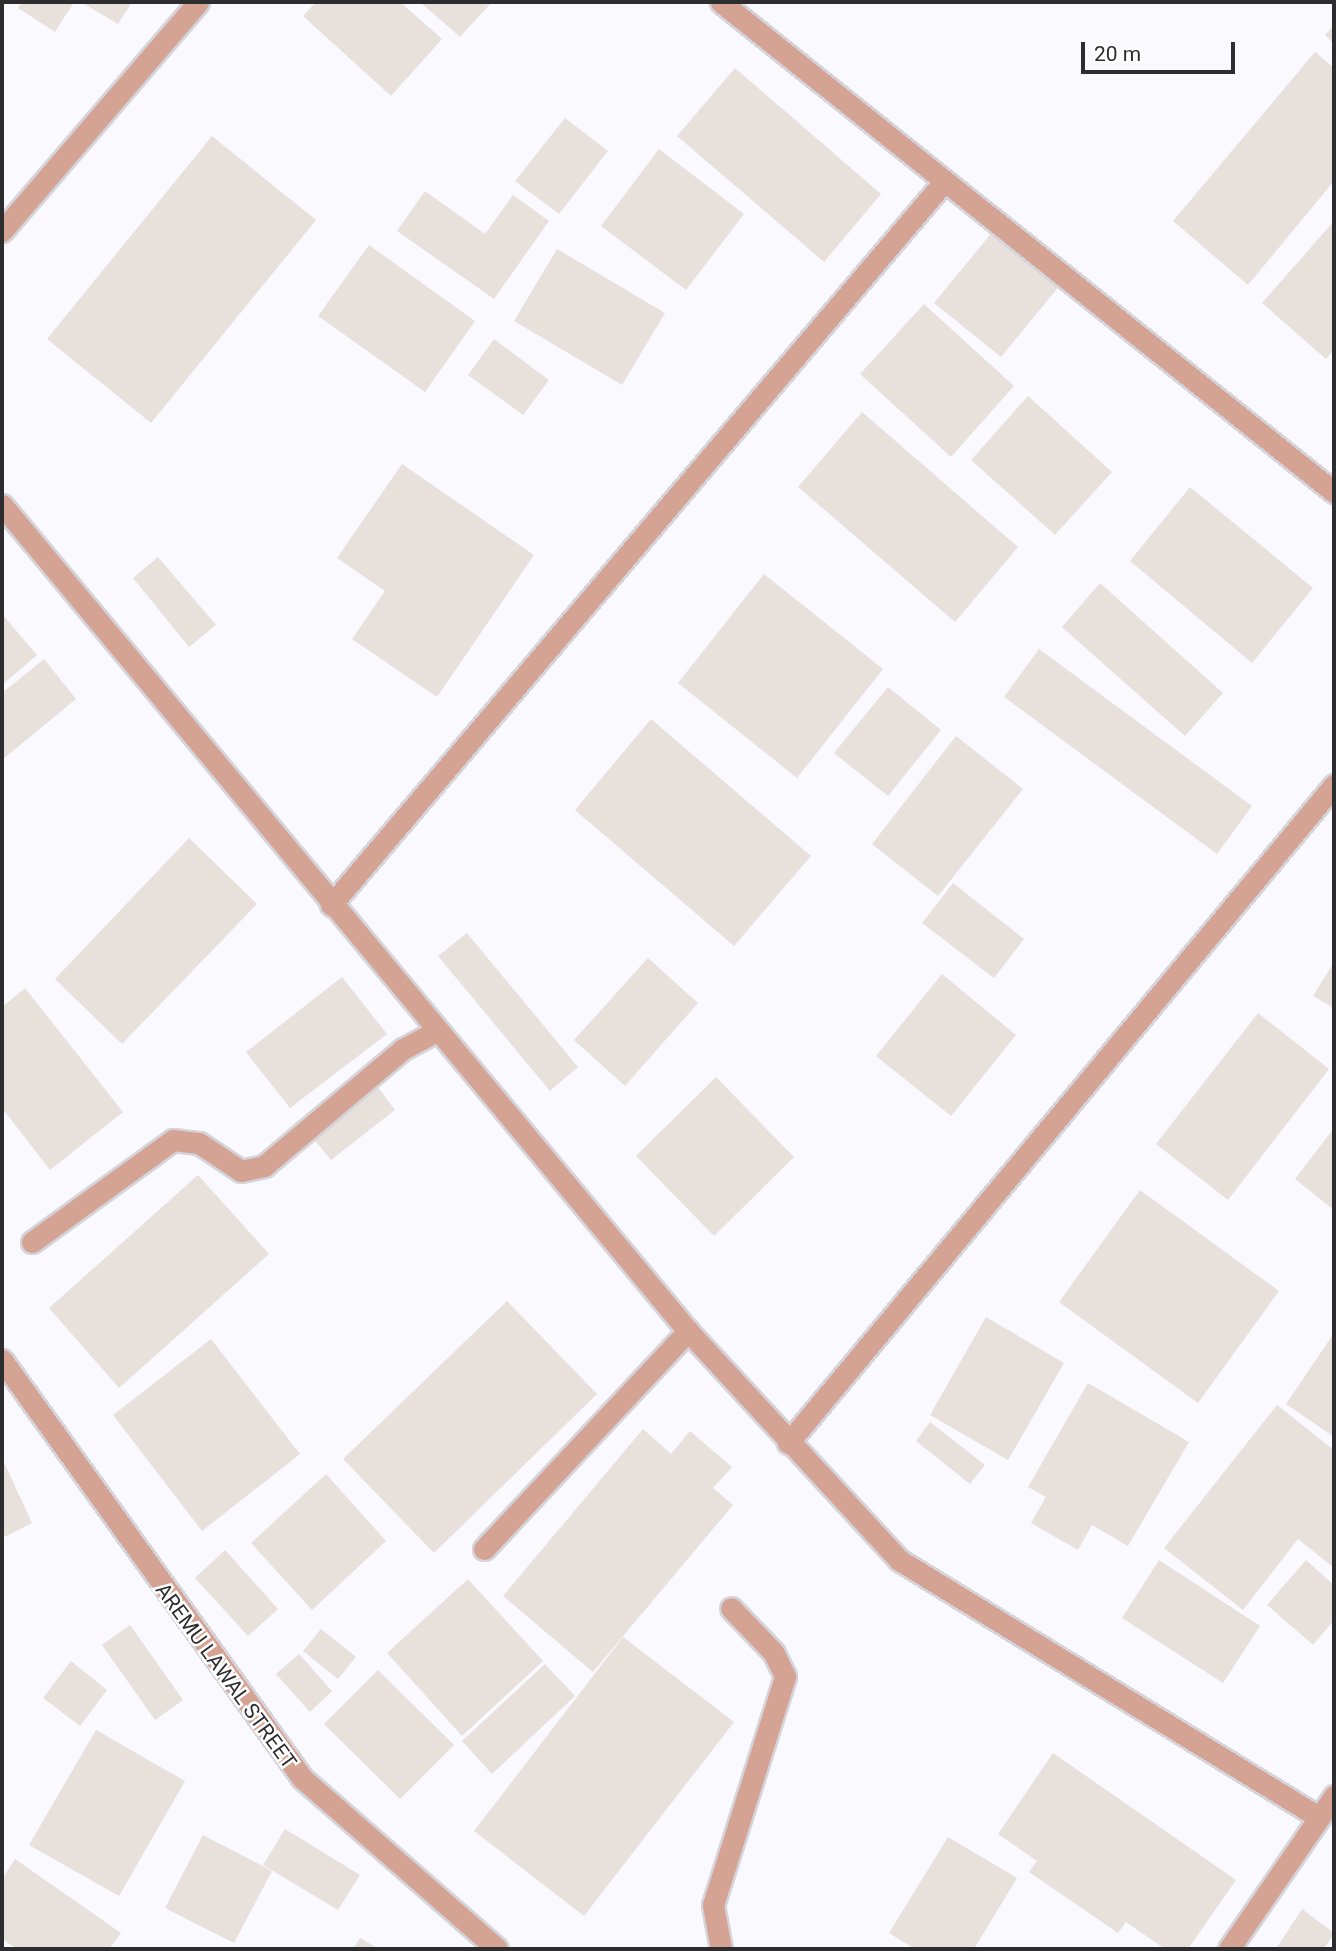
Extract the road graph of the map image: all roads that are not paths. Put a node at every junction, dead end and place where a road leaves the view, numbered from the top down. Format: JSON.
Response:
{"nodes":[{"id":1,"x":198,"y":2,"type":"edge"},
{"id":2,"x":721,"y":2,"type":"edge"},
{"id":3,"x":942,"y":184,"type":"junction"},
{"id":4,"x":2,"y":231,"type":"edge"},
{"id":5,"x":1334,"y":492,"type":"edge"},
{"id":6,"x":2,"y":505,"type":"edge"},
{"id":7,"x":1334,"y":785,"type":"edge"},
{"id":8,"x":331,"y":905,"type":"junction"},
{"id":9,"x":435,"y":1032,"type":"junction"},
{"id":10,"x":32,"y":1241,"type":"dead end"},
{"id":11,"x":688,"y":1331,"type":"junction"},
{"id":12,"x":2,"y":1360,"type":"edge"},
{"id":13,"x":788,"y":1443,"type":"junction"},
{"id":14,"x":484,"y":1549,"type":"dead end"},
{"id":15,"x":731,"y":1608,"type":"dead end"},
{"id":16,"x":1334,"y":1796,"type":"edge"},
{"id":17,"x":1318,"y":1817,"type":"junction"},
{"id":18,"x":471,"y":1943,"type":"edge"},
{"id":19,"x":497,"y":1949,"type":"edge"},
{"id":20,"x":721,"y":1949,"type":"edge"},
{"id":21,"x":1229,"y":1949,"type":"edge"}],
"edges":[{"from":1,"to":4,"type":"street"},
{"from":2,"to":3,"type":"street"},
{"from":3,"to":5,"type":"street"},
{"from":3,"to":8,"type":"street"},
{"from":6,"to":8,"type":"street"},
{"from":7,"to":13,"type":"street"},
{"from":8,"to":9,"type":"street"},
{"from":9,"to":10,"type":"street"},
{"from":9,"to":11,"type":"street"},
{"from":11,"to":13,"type":"street"},
{"from":11,"to":14,"type":"street"},
{"from":12,"to":18,"type":"street","name":"AREMU LAWAL STREET"},
{"from":13,"to":17,"type":"street"},
{"from":15,"to":20,"type":"street"},
{"from":16,"to":17,"type":"street"},
{"from":17,"to":21,"type":"street"},
{"from":18,"to":19,"type":"street","name":"AREMU LAWAL STREET"}]}
